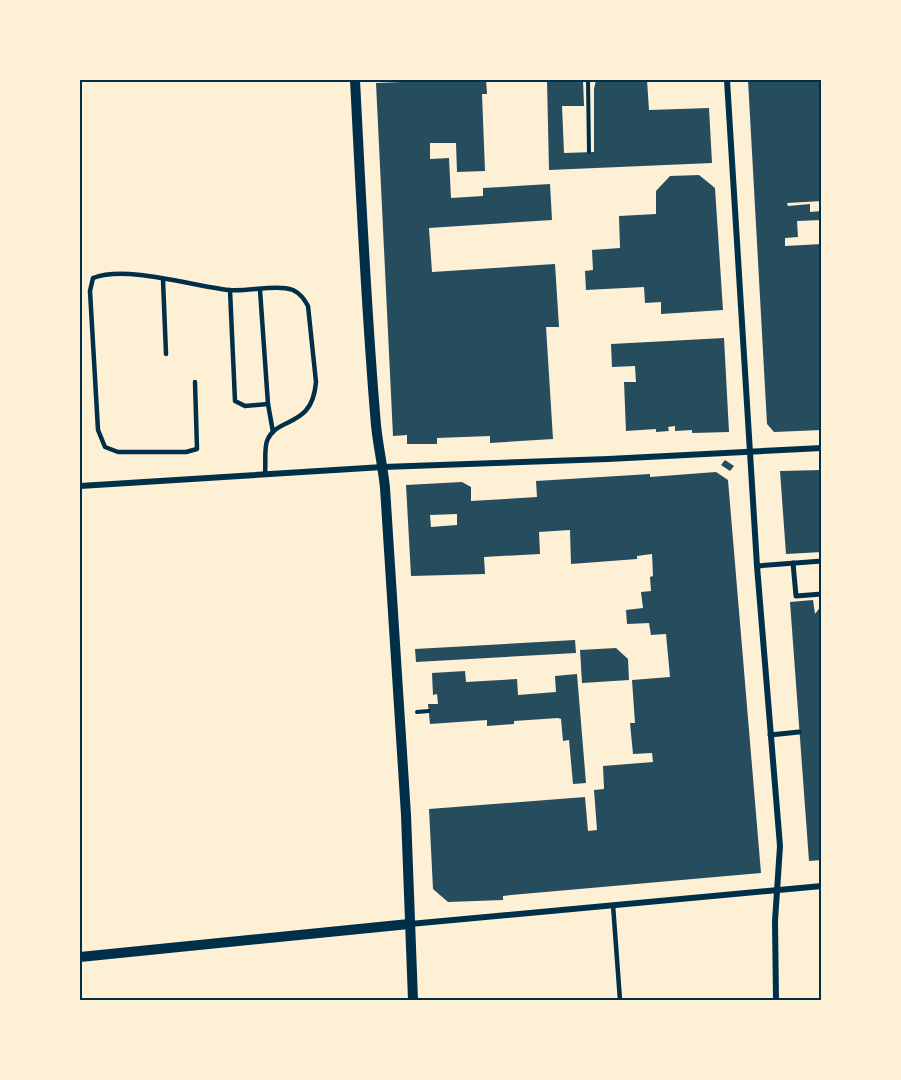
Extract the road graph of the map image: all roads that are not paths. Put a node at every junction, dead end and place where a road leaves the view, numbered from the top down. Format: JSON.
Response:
{"nodes":[{"id":1,"x":355,"y":80,"type":"edge"},
{"id":2,"x":727,"y":80,"type":"edge"},
{"id":3,"x":163,"y":280,"type":"junction"},
{"id":4,"x":230,"y":290,"type":"junction"},
{"id":5,"x":260,"y":290,"type":"junction"},
{"id":6,"x":166,"y":354,"type":"dead end"},
{"id":7,"x":195,"y":382,"type":"dead end"},
{"id":8,"x":268,"y":404,"type":"junction"},
{"id":9,"x":273,"y":432,"type":"junction"},
{"id":10,"x":822,"y":448,"type":"edge"},
{"id":11,"x":750,"y":452,"type":"junction"},
{"id":12,"x":383,"y":467,"type":"junction"},
{"id":13,"x":265,"y":474,"type":"junction"},
{"id":14,"x":80,"y":486,"type":"edge"},
{"id":15,"x":822,"y":561,"type":"edge"},
{"id":16,"x":793,"y":563,"type":"junction"},
{"id":17,"x":757,"y":566,"type":"junction"},
{"id":18,"x":822,"y":594,"type":"edge"},
{"id":19,"x":800,"y":732,"type":"dead end"},
{"id":20,"x":770,"y":735,"type":"junction"},
{"id":21,"x":822,"y":886,"type":"edge"},
{"id":22,"x":777,"y":891,"type":"junction"},
{"id":23,"x":613,"y":905,"type":"junction"},
{"id":24,"x":409,"y":924,"type":"junction"},
{"id":25,"x":80,"y":957,"type":"edge"},
{"id":26,"x":412,"y":1000,"type":"edge"},
{"id":27,"x":620,"y":1000,"type":"edge"},
{"id":28,"x":776,"y":1000,"type":"edge"}],
"edges":[{"from":1,"to":12,"type":"street"},
{"from":2,"to":11,"type":"street"},
{"from":3,"to":4,"type":"lane"},
{"from":3,"to":6,"type":"lane"},
{"from":3,"to":7,"type":"lane"},
{"from":4,"to":5,"type":"lane"},
{"from":4,"to":8,"type":"lane"},
{"from":5,"to":8,"type":"lane"},
{"from":5,"to":9,"type":"lane"},
{"from":8,"to":9,"type":"lane"},
{"from":9,"to":13,"type":"lane"},
{"from":10,"to":11,"type":"street"},
{"from":11,"to":12,"type":"street"},
{"from":11,"to":17,"type":"street"},
{"from":12,"to":13,"type":"street"},
{"from":12,"to":24,"type":"street"},
{"from":13,"to":14,"type":"street"},
{"from":15,"to":16,"type":"street"},
{"from":16,"to":17,"type":"street"},
{"from":16,"to":18,"type":"street"},
{"from":17,"to":20,"type":"street"},
{"from":19,"to":20,"type":"street"},
{"from":20,"to":22,"type":"street"},
{"from":21,"to":22,"type":"street"},
{"from":22,"to":23,"type":"street"},
{"from":22,"to":28,"type":"street"},
{"from":23,"to":24,"type":"street"},
{"from":23,"to":27,"type":"lane"},
{"from":24,"to":25,"type":"street"},
{"from":24,"to":26,"type":"street"}]}
